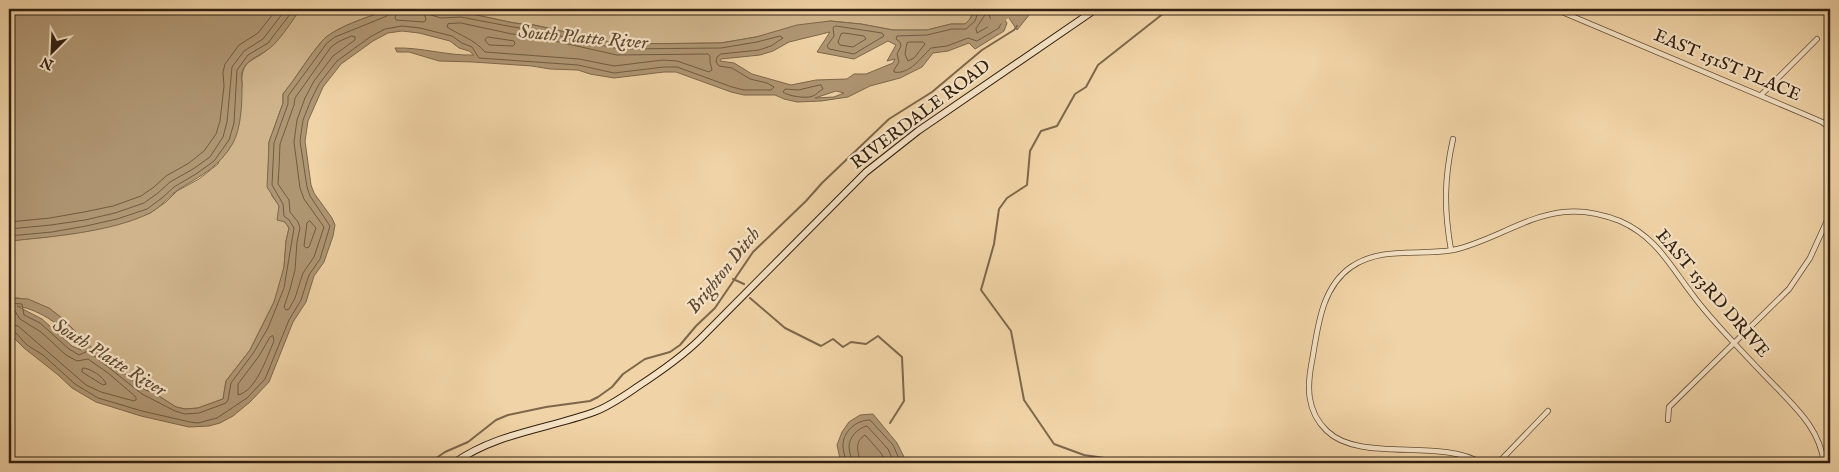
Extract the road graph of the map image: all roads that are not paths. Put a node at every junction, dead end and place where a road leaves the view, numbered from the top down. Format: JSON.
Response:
{"nodes":[{"id":1,"x":1096,"y":9,"type":"edge"},
{"id":2,"x":1555,"y":9,"type":"edge"},
{"id":3,"x":1817,"y":39,"type":"dead end"},
{"id":4,"x":1761,"y":96,"type":"junction"},
{"id":5,"x":1830,"y":128,"type":"edge"},
{"id":6,"x":1453,"y":139,"type":"dead end"},
{"id":7,"x":1830,"y":215,"type":"edge"},
{"id":8,"x":1451,"y":250,"type":"junction"},
{"id":9,"x":1735,"y":344,"type":"junction"},
{"id":10,"x":1548,"y":411,"type":"dead end"},
{"id":11,"x":1668,"y":420,"type":"dead end"},
{"id":12,"x":454,"y":463,"type":"edge"},
{"id":13,"x":1482,"y":463,"type":"edge"},
{"id":14,"x":1498,"y":463,"type":"edge"},
{"id":15,"x":1824,"y":463,"type":"edge"}],
"edges":[{"from":1,"to":12,"type":"street","name":"RIVERDALE ROAD"},
{"from":2,"to":4,"type":"street","name":"EAST 151ST PLACE"},
{"from":3,"to":4,"type":"street"},
{"from":4,"to":5,"type":"street","name":"EAST 151ST PLACE"},
{"from":6,"to":8,"type":"street"},
{"from":7,"to":9,"type":"street"},
{"from":8,"to":9,"type":"street","name":"EAST 153RD DRIVE"},
{"from":8,"to":13,"type":"street","name":"EAST 153RD DRIVE"},
{"from":9,"to":11,"type":"street"},
{"from":9,"to":15,"type":"street","name":"EAST 153RD DRIVE"},
{"from":10,"to":14,"type":"street"}]}
